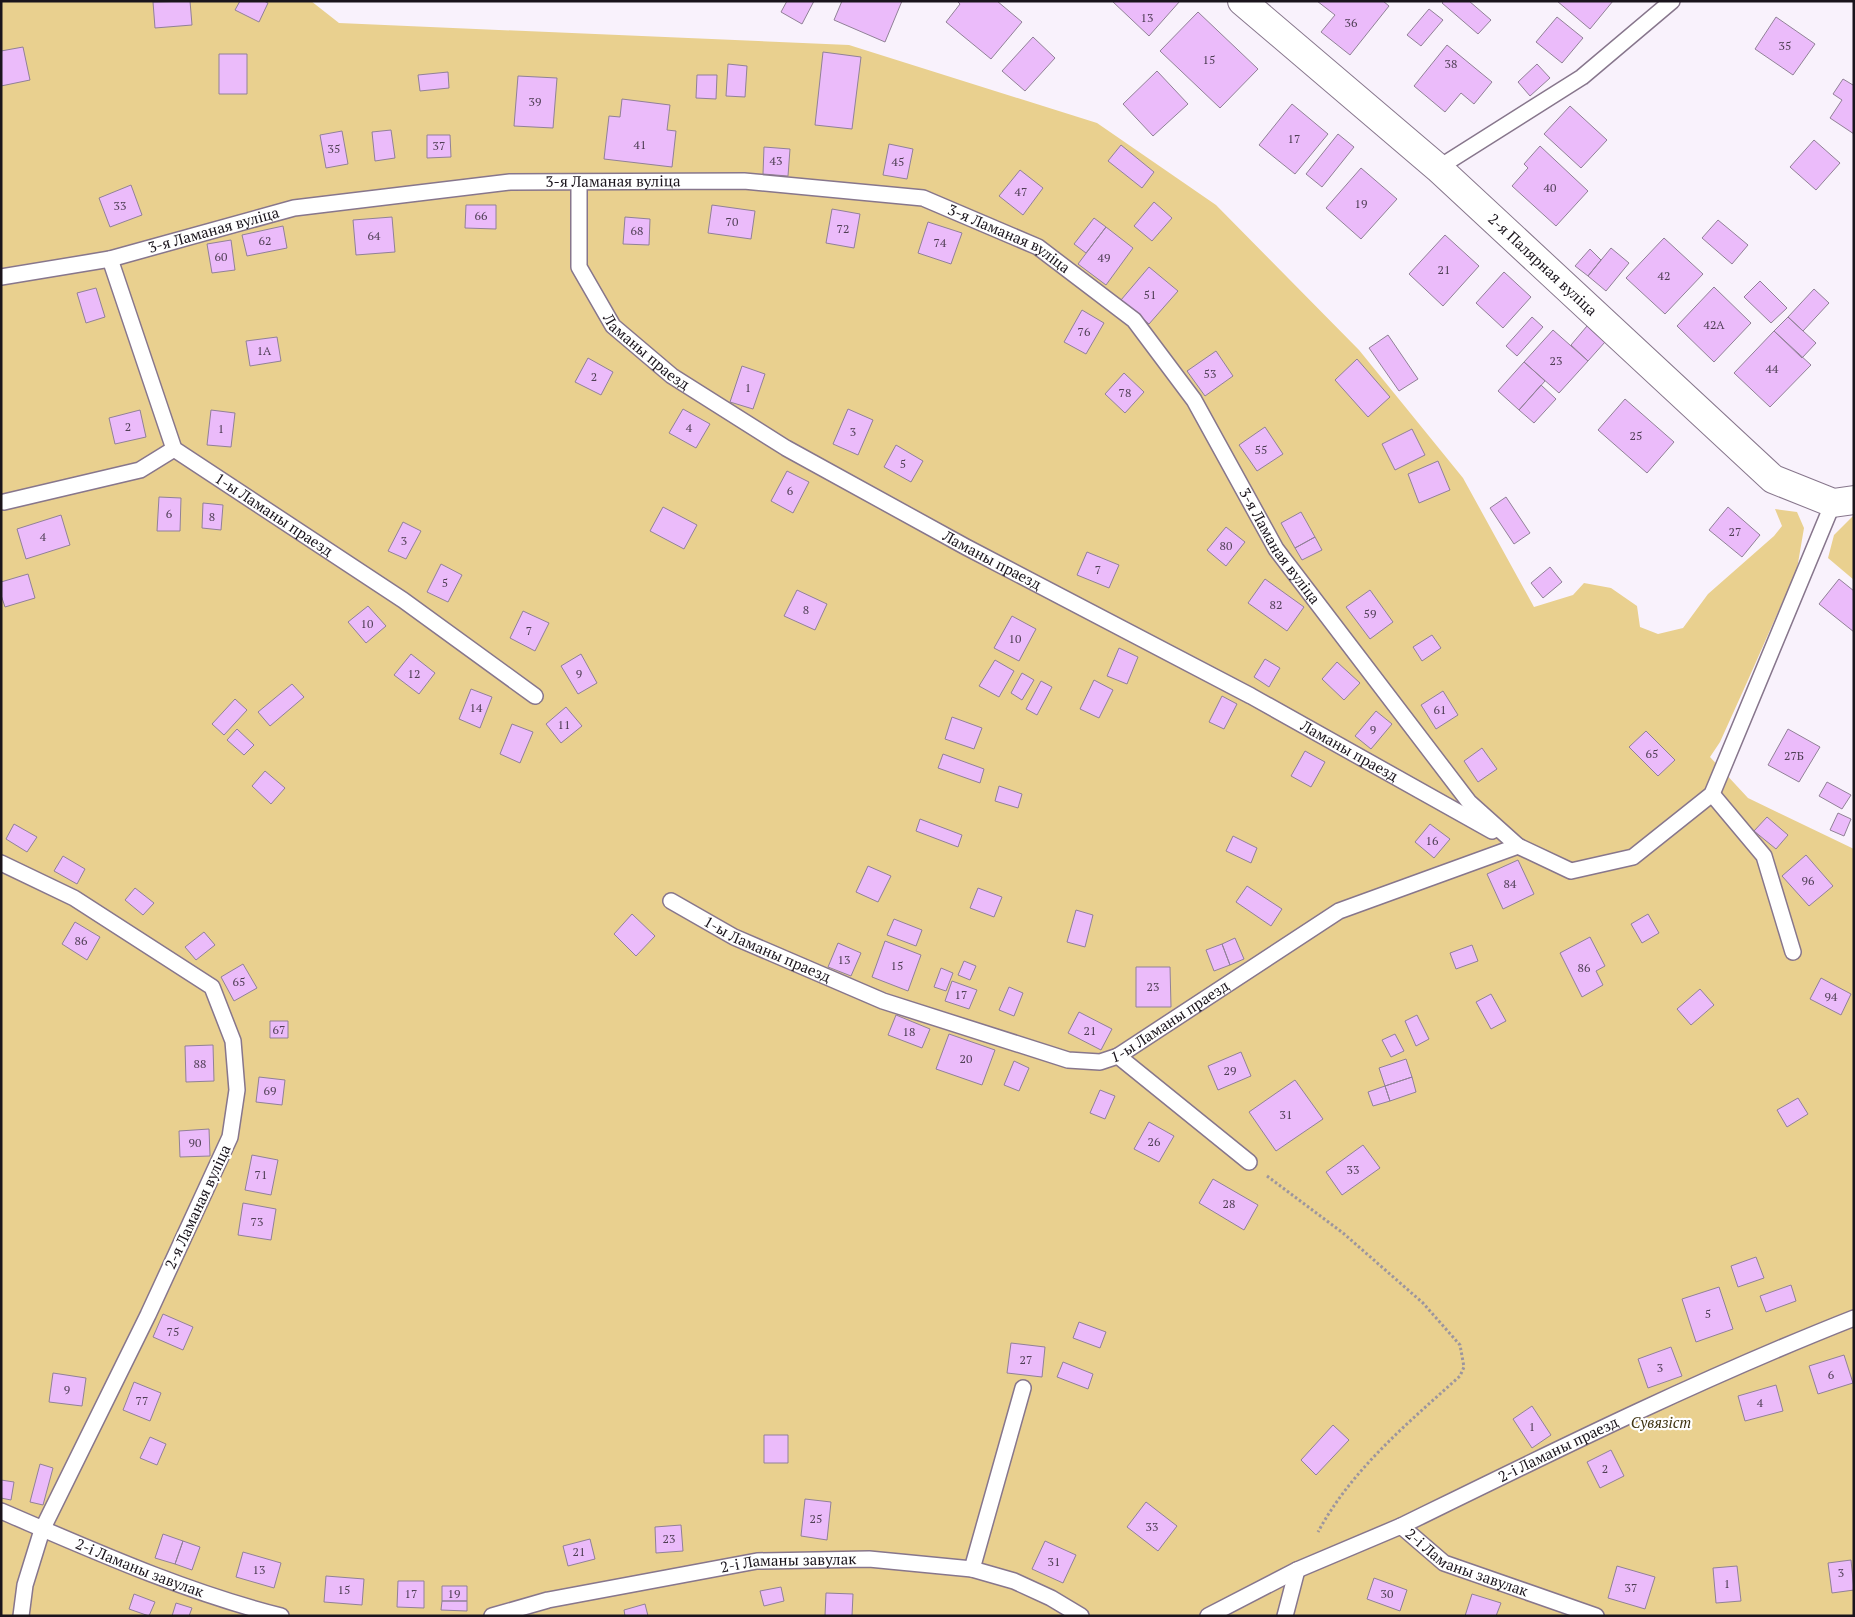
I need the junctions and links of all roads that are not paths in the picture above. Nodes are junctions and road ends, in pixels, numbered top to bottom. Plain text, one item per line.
1 (1242, 1) edge
2 (1672, 1) edge
3 (1438, 168) junction
4 (579, 182) junction
5 (110, 259) junction
6 (1, 277) edge
7 (174, 449) junction
8 (4, 502) dead end
9 (1843, 502) edge
10 (535, 696) dead end
11 (1712, 794) junction
12 (1518, 846) junction
13 (1, 863) edge
14 (671, 901) dead end
15 (1793, 952) dead end
16 (1118, 1056) junction
17 (1249, 1162) road end
18 (1854, 1318) edge
19 (1023, 1388) dead end
20 (1, 1511) edge
21 (1401, 1526) junction
22 (42, 1530) junction
23 (972, 1569) junction
24 (1297, 1570) junction
25 (21, 1616) edge
26 (281, 1616) edge
27 (492, 1616) edge
28 (1081, 1616) edge
29 (1208, 1616) edge
30 (1285, 1616) edge
31 (1596, 1616) edge

1 - 3 street, 2-я Палярная вуліца
2 - 3 lane
3 - 9 street, 2-я Палярная вуліца
4 - 5 lane, 3-я Ламаная вуліца
4 - 12 lane, Ламаны праезд
4 - 12 lane, 3-я Ламаная вуліца
5 - 6 lane, 3-я Ламаная вуліца
5 - 7 lane
7 - 8 lane
7 - 10 lane, 1-ы Ламаны праезд
9 - 11 lane
11 - 12 lane, 3-я Ламаная вуліца
11 - 15 lane
12 - 16 lane, 1-ы Ламаны праезд
13 - 22 lane, 2-я Ламаная вуліца
14 - 16 lane, 1-ы Ламаны праезд
16 - 17 lane
18 - 21 lane, 2-і Ламаны праезд
19 - 23 lane
20 - 22 lane, 2-і Ламаны завулак
21 - 24 lane, 2-і Ламаны завулак
21 - 31 lane, 2-і Ламаны завулак
22 - 25 lane, 2-я Ламаная вуліца
22 - 26 lane, 2-і Ламаны завулак
23 - 27 lane, 2-і Ламаны завулак
23 - 28 lane, 2-і Ламаны завулак
24 - 29 lane, 2-і Ламаны завулак
24 - 30 lane

